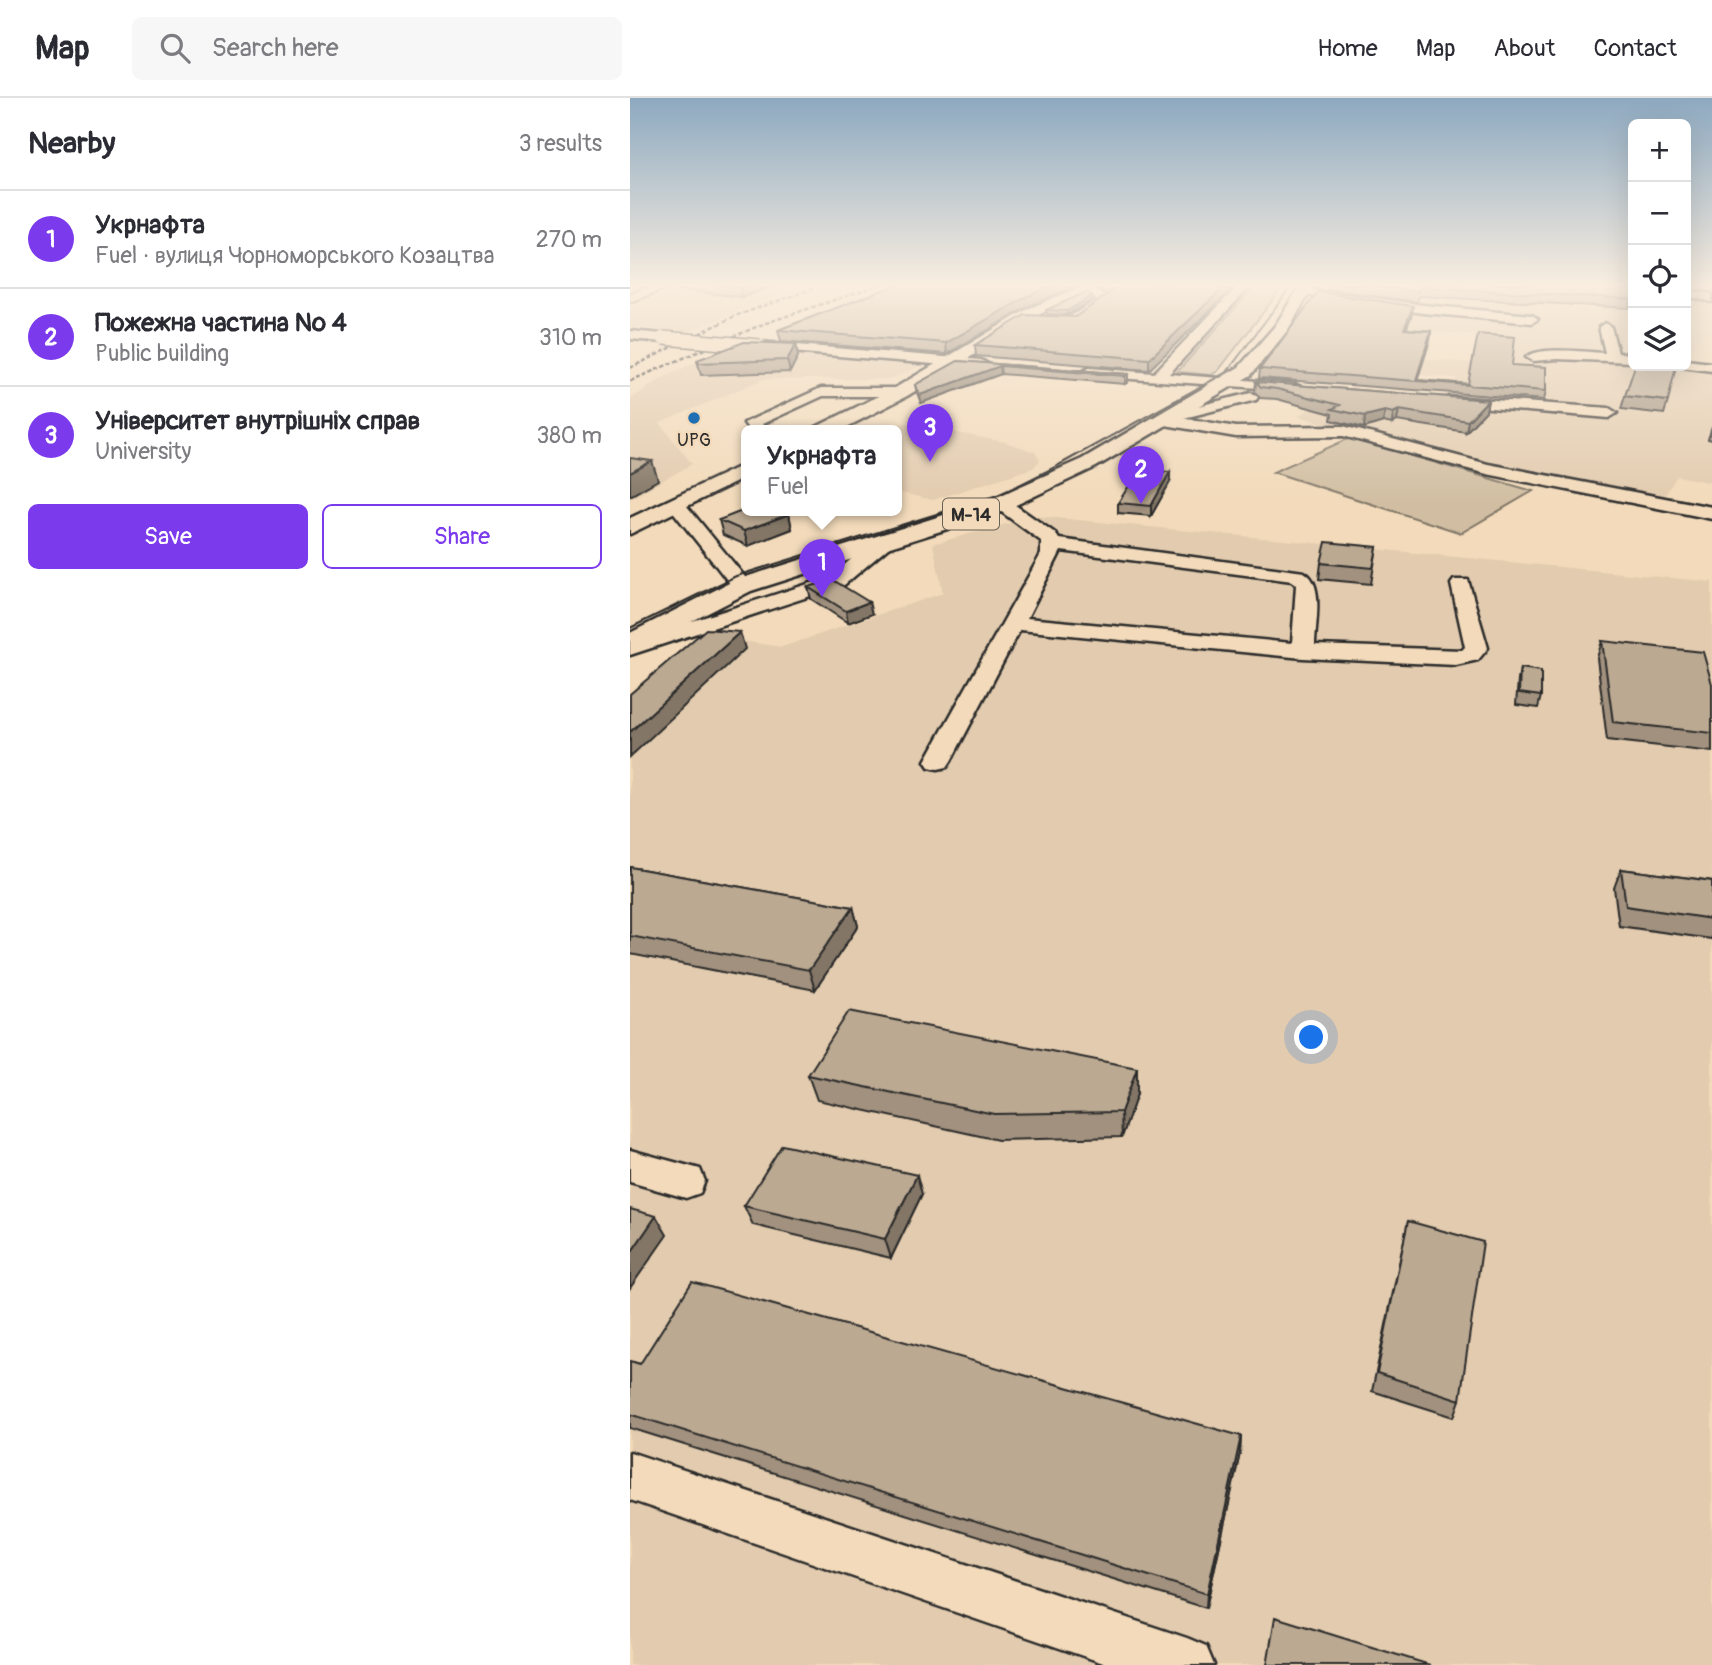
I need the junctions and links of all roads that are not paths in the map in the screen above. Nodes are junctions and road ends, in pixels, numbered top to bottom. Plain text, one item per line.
1 (894, 357) edge
2 (961, 357) edge
3 (1177, 357) edge
4 (1257, 357) tunnel mouth
5 (953, 362) junction
6 (994, 365) edge
7 (1691, 365) edge
8 (1712, 367) edge
9 (1076, 371) edge
10 (1157, 378) junction
11 (1226, 383) junction
12 (1313, 390) edge
13 (901, 391) junction
14 (1255, 391) junction
15 (1433, 399) edge
16 (1609, 413) dead end
17 (1168, 419) junction
18 (754, 425) edge
19 (835, 425) edge
20 (741, 472) edge
21 (1002, 504) junction
22 (676, 505) junction
23 (1710, 507) edge
24 (630, 527) edge
25 (887, 539) junction
26 (1052, 544) junction
27 (1461, 584) dead end
28 (742, 586) junction
29 (1013, 623) junction
30 (630, 647) edge
31 (1303, 650) junction
32 (938, 761) dead end
33 (630, 1166) edge
34 (686, 1181) dead end
35 (630, 1476) edge
36 (1187, 1665) edge

1 - 5 street, bridge
2 - 5 main road
3 - 10 street
4 - 11 main road, М-14
5 - 6 street
5 - 13 main road
7 - 8 street
9 - 10 street
10 - 11 street
11 - 14 street
11 - 17 main road, М-14
12 - 14 street
13 - 18 street
13 - 19 main road
14 - 17 street
15 - 16 street
17 - 21 main road, М-14
17 - 23 street
20 - 22 main road
21 - 25 main road, М-14
21 - 26 street
22 - 24 main road
22 - 28 street
25 - 28 main road, М-14
25 - 30 street
26 - 29 street
26 - 31 street
27 - 31 street
28 - 30 main road, М-14
29 - 31 street
29 - 32 street
33 - 34 street
35 - 36 street

